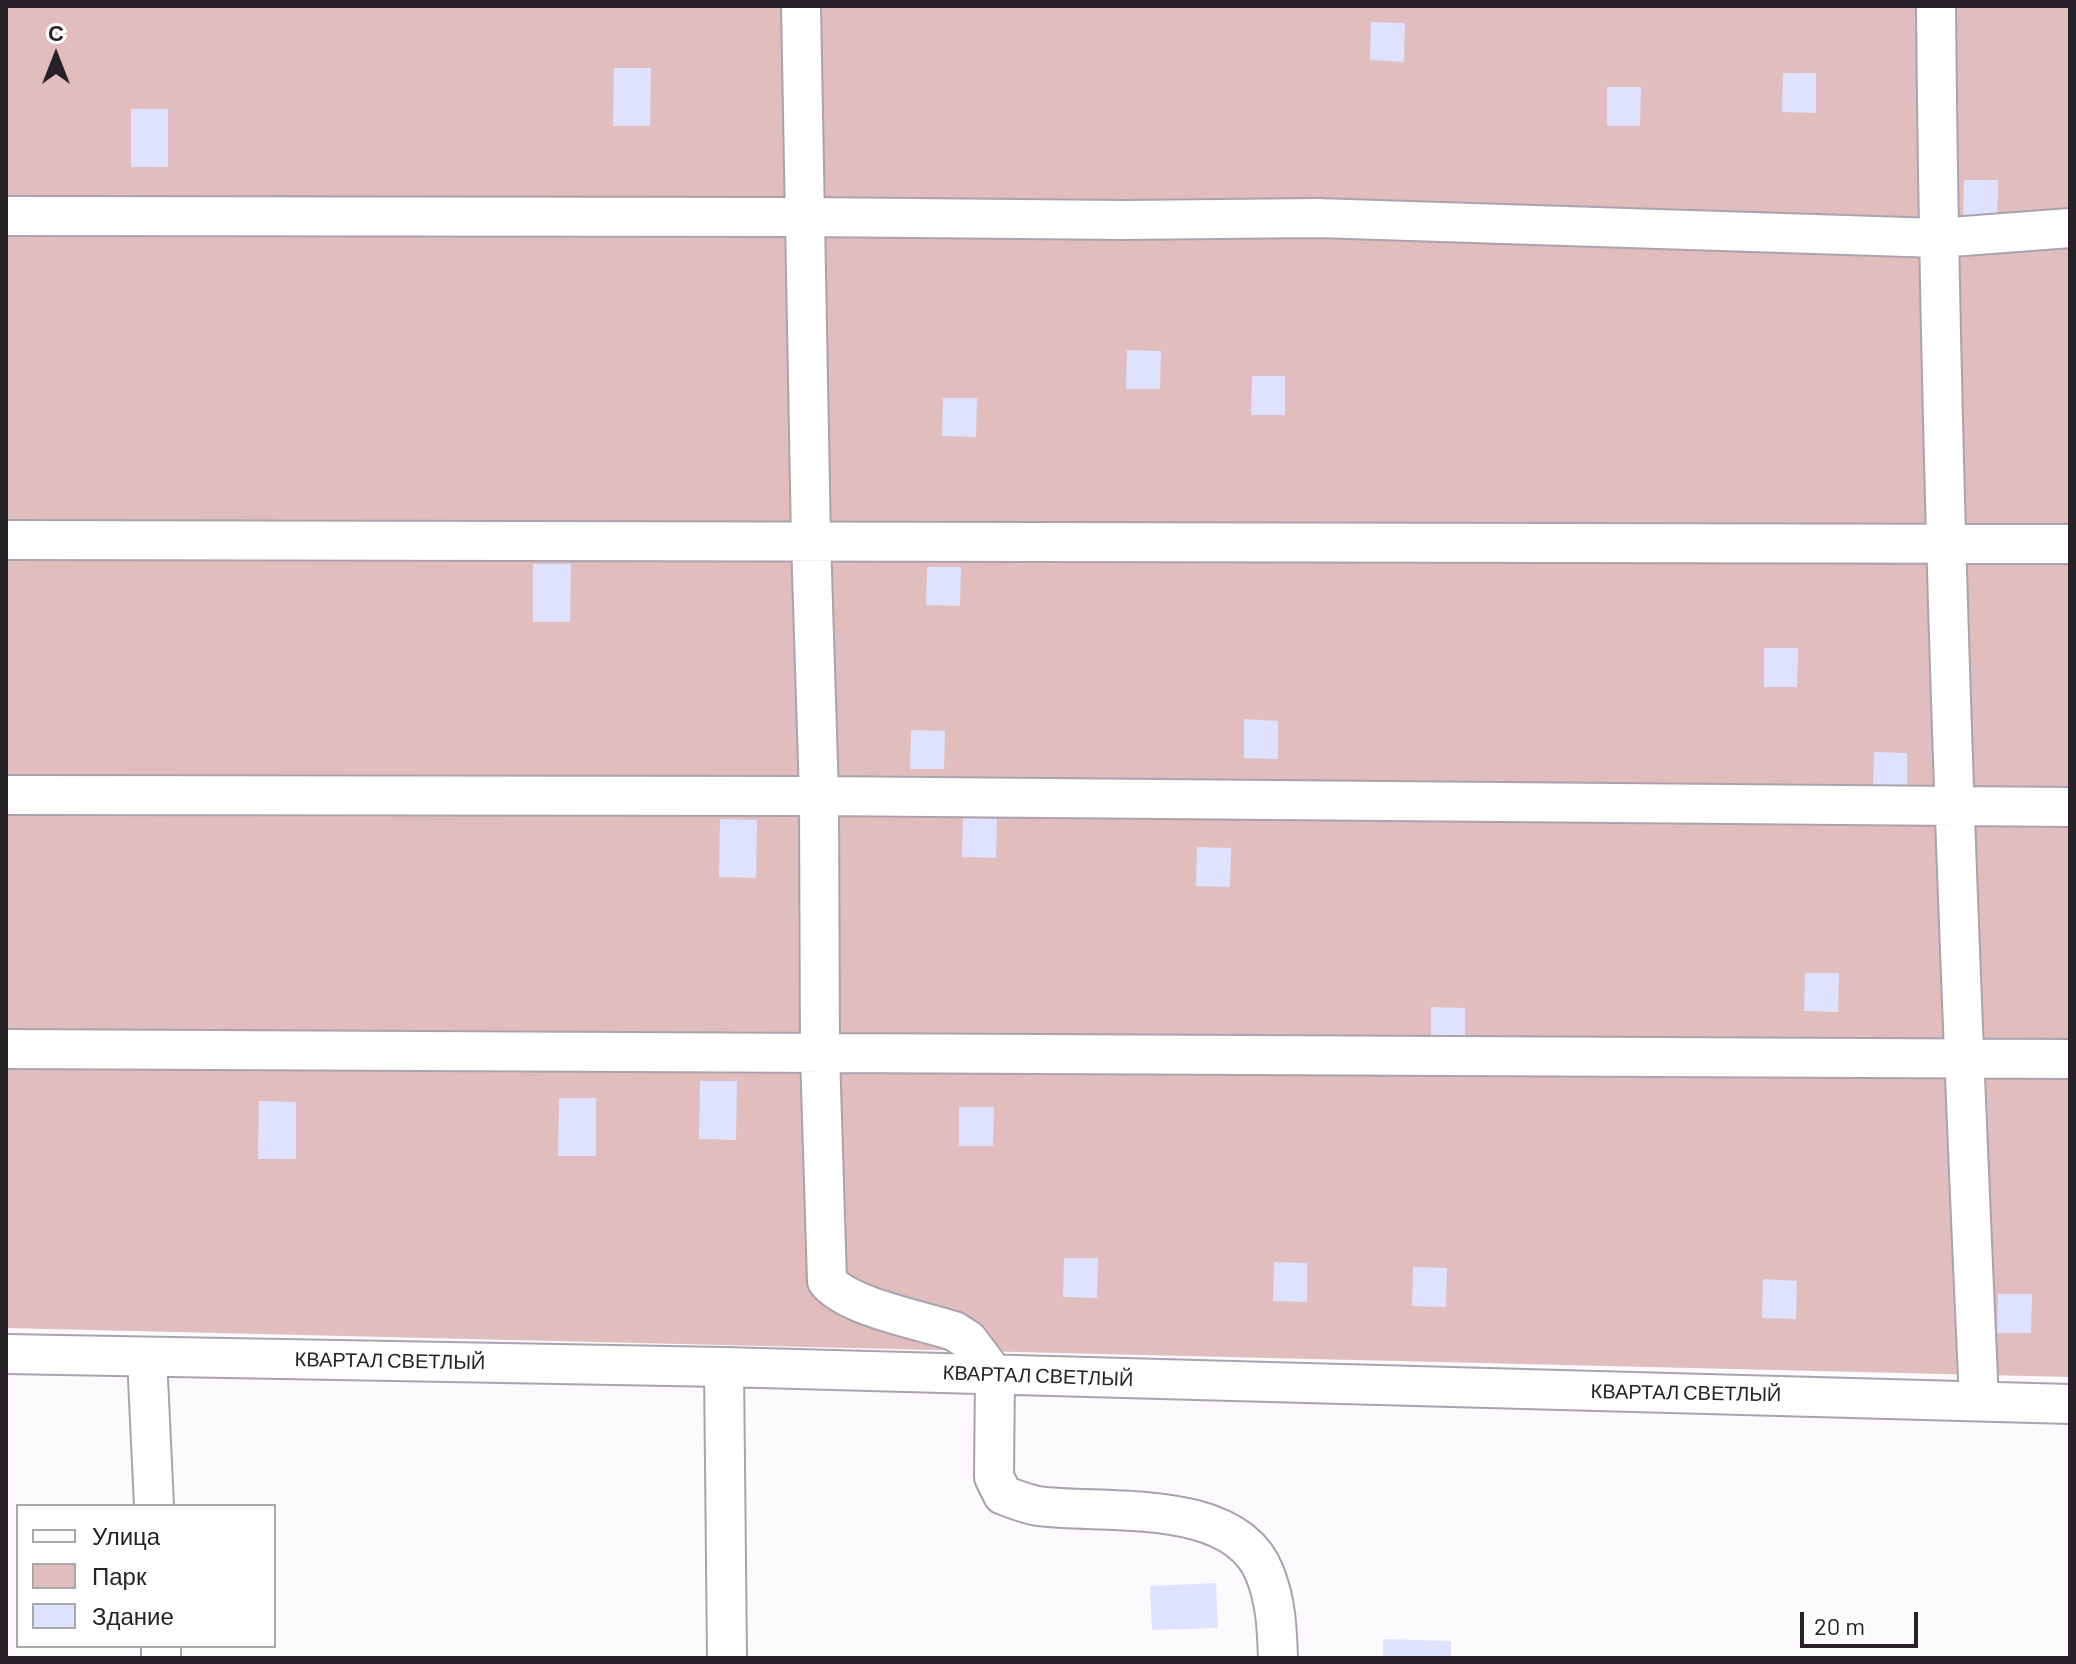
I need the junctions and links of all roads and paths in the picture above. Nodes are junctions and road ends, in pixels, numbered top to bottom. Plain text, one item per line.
1 (801, 6) edge
2 (1936, 6) edge
3 (6, 216) edge
4 (805, 217) junction
5 (2070, 228) edge
6 (1938, 238) junction
7 (6, 540) edge
8 (811, 540) junction
9 (2070, 544) edge
10 (1948, 545) junction
11 (6, 795) edge
12 (819, 796) junction
13 (2070, 807) edge
14 (1956, 808) junction
15 (6, 1049) edge
16 (820, 1054) junction
17 (1964, 1059) junction
18 (2070, 1059) edge
19 (6, 1354) edge
20 (147, 1357) junction
21 (724, 1367) junction
22 (995, 1376) junction
23 (1979, 1400) junction
24 (2070, 1404) edge
25 (154, 1504) edge
26 (727, 1658) edge
27 (1278, 1658) edge

1 - 4 street
2 - 6 street
3 - 4 street
4 - 6 street
4 - 8 street
5 - 6 street
6 - 10 street
7 - 8 street
8 - 10 street
8 - 12 street
9 - 10 street
10 - 14 street
11 - 12 street
12 - 14 street
12 - 16 street
13 - 14 street
14 - 17 street
15 - 16 street
16 - 17 street
16 - 22 street
17 - 18 street
17 - 23 street
19 - 20 street, КВАРТАЛ СВЕТЛЫЙ
20 - 21 street, КВАРТАЛ СВЕТЛЫЙ
20 - 25 street
21 - 22 street, КВАРТАЛ СВЕТЛЫЙ
21 - 26 street
22 - 23 street, КВАРТАЛ СВЕТЛЫЙ
22 - 27 street
23 - 24 street, КВАРТАЛ СВЕТЛЫЙ

